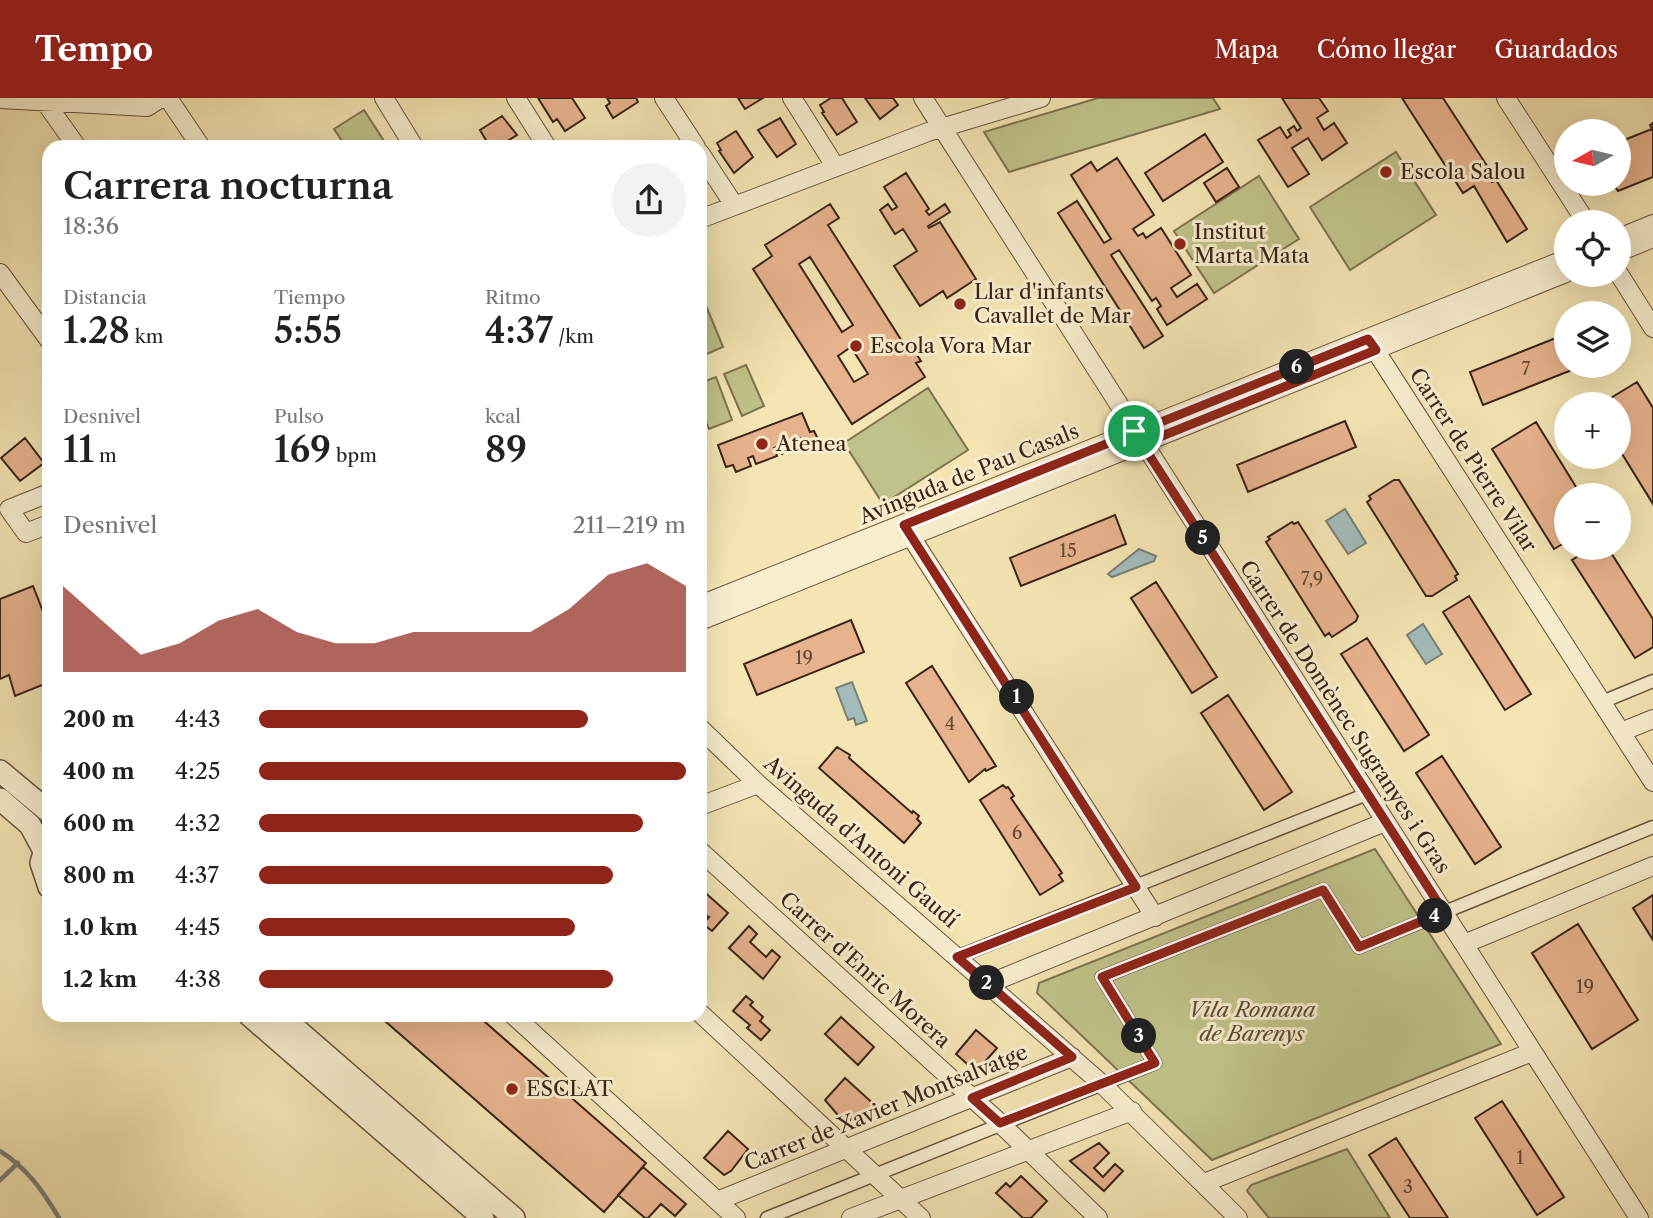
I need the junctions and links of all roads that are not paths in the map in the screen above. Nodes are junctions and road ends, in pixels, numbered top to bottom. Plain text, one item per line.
1 (161, 98) edge
2 (168, 98) edge
3 (384, 98) edge
4 (516, 98) edge
5 (664, 98) edge
6 (792, 98) edge
7 (923, 98) edge
8 (1041, 98) edge
9 (1506, 98) edge
10 (0, 99) edge
11 (43, 99) edge
12 (78, 101) junction
13 (942, 128) junction
14 (67, 132) junction
15 (73, 140) edge
16 (196, 140) edge
17 (410, 140) edge
18 (543, 140) edge
19 (691, 140) edge
20 (707, 164) edge
21 (835, 166) junction
22 (734, 205) junction
23 (1578, 210) edge
24 (707, 216) edge
25 (1653, 224) edge
26 (1631, 233) edge
27 (1653, 238) edge
28 (1631, 247) edge
29 (1554, 264) edge
30 (0, 272) edge
31 (1554, 277) edge
32 (1627, 287) edge
33 (1653, 328) edge
34 (42, 330) edge
35 (1372, 345) junction
36 (1138, 437) junction
37 (42, 495) edge
38 (3, 507) edge
39 (42, 527) edge
40 (907, 531) junction
41 (707, 603) edge
42 (707, 618) edge
43 (1653, 681) edge
44 (1602, 702) junction
45 (1653, 719) edge
46 (1621, 732) junction
47 (707, 735) edge
48 (0, 771) edge
49 (1653, 782) edge
50 (758, 784) junction
51 (1367, 794) junction
52 (0, 799) edge
53 (707, 803) edge
54 (42, 806) edge
55 (1385, 822) junction
56 (1653, 827) edge
57 (42, 838) edge
58 (707, 857) edge
59 (1653, 866) edge
60 (1136, 887) junction
61 (1444, 912) junction
62 (1156, 917) junction
63 (1464, 944) junction
64 (957, 957) junction
65 (988, 984) junction
66 (707, 1019) edge
67 (258, 1022) edge
68 (288, 1022) edge
69 (521, 1022) edge
70 (1532, 1052) junction
71 (1072, 1057) junction
72 (952, 1079) junction
73 (1102, 1084) junction
74 (972, 1098) junction
75 (944, 1109) junction
76 (1132, 1111) junction
77 (1000, 1123) junction
78 (828, 1131) junction
79 (1050, 1140) junction
80 (847, 1149) junction
81 (1027, 1149) junction
82 (821, 1160) junction
83 (1043, 1164) junction
84 (875, 1175) junction
85 (1204, 1183) junction
86 (929, 1187) junction
87 (900, 1198) junction
88 (717, 1200) junction
89 (483, 1218) edge
90 (514, 1218) edge
91 (736, 1218) edge
92 (767, 1218) edge
93 (850, 1218) edge
94 (921, 1218) edge
95 (1098, 1218) edge
96 (1238, 1218) edge
97 (1639, 1218) edge

1 - 12 street
2 - 16 street
3 - 17 street
4 - 18 street
5 - 19 street
6 - 21 street
7 - 13 street, Carrer de Domènec Sugranyes i Gras
8 - 13 street
9 - 23 street
10 - 11 street
11 - 12 street
11 - 14 street
12 - 14 street
13 - 21 street
13 - 36 street, Carrer de Domènec Sugranyes i Gras
14 - 15 street
20 - 22 street
21 - 22 street
22 - 24 street
25 - 26 street
27 - 28 street
29 - 35 street, Avinguda de Pau Casals
30 - 34 street
31 - 35 street, Avinguda de Pau Casals
32 - 33 street
35 - 36 street, Avinguda de Pau Casals
35 - 44 street, Carrer de Pierre Vilar
36 - 40 street, Avinguda de Pau Casals
36 - 51 street, Carrer de Domènec Sugranyes i Gras
37 - 38 street
38 - 39 street
40 - 41 street, Avinguda de Pau Casals
40 - 42 street, Avinguda de Pau Casals
40 - 60 street
43 - 44 street
44 - 46 street, Carrer de Pierre Vilar
45 - 46 street
46 - 49 street, Carrer de Pierre Vilar
47 - 50 street, Avinguda d'Antoni Gaudí
48 - 54 street
50 - 53 street
50 - 64 street, Avinguda d'Antoni Gaudí
51 - 55 street, Carrer de Domènec Sugranyes i Gras
51 - 60 street
52 - 57 street
55 - 61 street, Carrer de Domènec Sugranyes i Gras
55 - 62 street
56 - 61 street
58 - 72 street, Carrer d'Enric Morera
59 - 63 street
60 - 62 street
60 - 64 street
61 - 63 street, Carrer de Domènec Sugranyes i Gras
61 - 73 street
62 - 65 street
63 - 70 street, Carrer de Domènec Sugranyes i Gras
64 - 65 street, Avinguda d'Antoni Gaudí
65 - 71 street, Avinguda d'Antoni Gaudí
66 - 78 street
67 - 89 street
68 - 90 street
69 - 88 street
70 - 85 street
70 - 97 street, Carrer de Domènec Sugranyes i Gras
71 - 73 street, Avinguda d'Antoni Gaudí
71 - 74 street, Carrer de Xavier Montsalvatge
72 - 74 street, Carrer d'Enric Morera
72 - 75 street
73 - 76 street, Avinguda d'Antoni Gaudí
73 - 77 street
74 - 75 street, Carrer de Xavier Montsalvatge
74 - 77 street, Carrer d'Enric Morera
75 - 80 street, Carrer de Xavier Montsalvatge
76 - 79 street
76 - 85 street, Avinguda d'Antoni Gaudí
77 - 81 street, Carrer d'Enric Morera
77 - 84 street
78 - 80 street
78 - 82 street
79 - 81 street
79 - 83 street
80 - 82 street, Carrer de Xavier Montsalvatge
80 - 84 street
81 - 83 street, Carrer d'Enric Morera
81 - 86 street
82 - 88 street, Carrer de Xavier Montsalvatge
83 - 95 street, Carrer d'Enric Morera
84 - 87 street
84 - 92 street
85 - 96 street, Avinguda d'Antoni Gaudí
86 - 87 street
86 - 94 street
87 - 93 street
87 - 94 street
88 - 91 street

